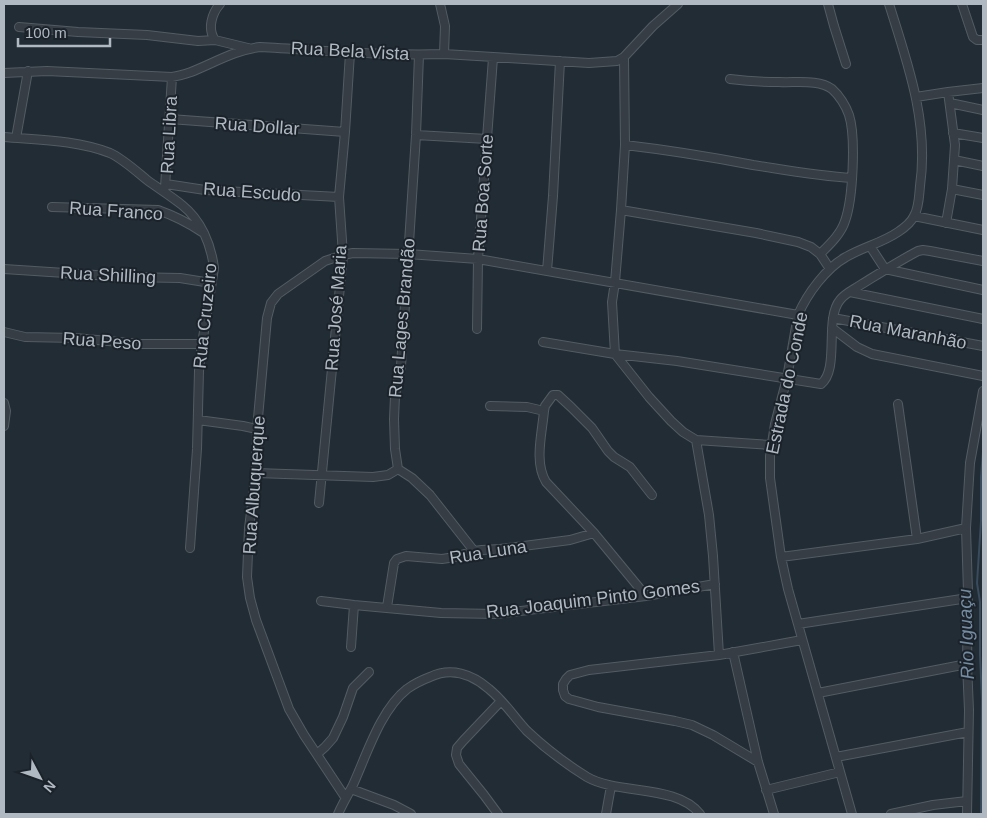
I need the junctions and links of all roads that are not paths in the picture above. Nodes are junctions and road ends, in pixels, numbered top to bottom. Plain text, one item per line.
1 (220, 4) edge
2 (440, 4) edge
3 (678, 4) edge
4 (828, 4) edge
5 (889, 4) edge
6 (962, 4) edge
7 (19, 27) dead end
8 (215, 40) junction
9 (980, 40) edge
10 (248, 48) junction
11 (350, 53) junction
12 (444, 54) junction
13 (419, 55) junction
14 (624, 57) junction
15 (493, 58) junction
16 (560, 60) junction
17 (846, 64) dead end
18 (28, 71) junction
19 (4, 73) edge
20 (172, 77) junction
21 (730, 79) dead end
22 (983, 88) edge
23 (948, 92) junction
24 (916, 97) junction
25 (950, 103) junction
26 (983, 110) edge
27 (170, 119) junction
28 (345, 132) junction
29 (954, 133) junction
30 (416, 135) junction
31 (4, 137) edge
32 (16, 138) junction
33 (983, 138) edge
34 (487, 139) junction
35 (625, 145) junction
36 (954, 160) junction
37 (983, 166) edge
38 (852, 178) junction
39 (165, 188) junction
40 (952, 190) junction
41 (983, 195) edge
42 (339, 197) junction
43 (52, 207) dead end
44 (621, 210) junction
45 (914, 216) junction
46 (946, 223) junction
47 (983, 230) edge
48 (205, 234) junction
49 (870, 246) junction
50 (408, 254) junction
51 (820, 254) junction
52 (343, 255) junction
53 (478, 259) junction
54 (983, 261) edge
55 (830, 268) junction
56 (4, 269) edge
57 (547, 270) junction
58 (885, 270) junction
59 (614, 282) junction
60 (211, 283) junction
61 (983, 290) edge
62 (850, 292) junction
63 (798, 315) junction
64 (833, 318) junction
65 (983, 319) edge
66 (832, 328) junction
67 (477, 329) dead end
68 (5, 334) edge
69 (543, 342) dead end
70 (202, 344) junction
71 (983, 346) edge
72 (615, 354) junction
73 (983, 376) edge
74 (787, 378) junction
75 (983, 391) edge
76 (4, 403) edge
77 (898, 404) dead end
78 (490, 406) dead end
79 (544, 411) junction
80 (198, 420) junction
81 (4, 426) edge
82 (257, 429) junction
83 (696, 440) junction
84 (771, 445) junction
85 (398, 469) junction
86 (256, 473) junction
87 (321, 474) junction
88 (652, 495) dead end
89 (319, 504) dead end
90 (966, 528) junction
91 (594, 533) junction
92 (917, 539) junction
93 (190, 548) dead end
94 (474, 551) junction
95 (781, 557) junction
96 (715, 584) junction
97 (646, 596) junction
98 (968, 598) junction
99 (321, 601) dead end
100 (354, 605) junction
101 (387, 608) junction
102 (798, 624) junction
103 (802, 640) junction
104 (351, 647) dead end
105 (733, 652) junction
106 (719, 655) junction
107 (967, 664) junction
108 (369, 672) dead end
109 (818, 693) junction
110 (501, 701) junction
111 (968, 732) junction
112 (317, 754) junction
113 (836, 757) junction
114 (758, 762) junction
115 (840, 772) junction
116 (611, 786) junction
117 (351, 789) junction
118 (766, 790) junction
119 (345, 798) junction
120 (967, 801) junction
121 (339, 814) edge
122 (411, 814) edge
123 (498, 814) edge
124 (606, 814) edge
125 (700, 814) edge
126 (774, 814) edge
127 (852, 814) edge
128 (891, 814) edge
129 (967, 814) edge

1 - 8 street
2 - 12 street
3 - 14 street
4 - 17 street
5 - 24 street
6 - 9 street
7 - 8 street
8 - 10 street
10 - 11 street, Rua Bela Vista
10 - 20 street, Rua Bela Vista
11 - 13 street, Rua Bela Vista
11 - 28 street, Rua José Maria
12 - 13 street, Rua Bela Vista
12 - 15 street, Rua Bela Vista
13 - 30 street, Rua Lages Brandão
14 - 16 street, Rua Bela Vista
14 - 35 street
15 - 16 street, Rua Bela Vista
15 - 34 street, Rua Boa Sorte
16 - 57 street
18 - 19 street, Rua Bela Vista
18 - 20 street, Rua Bela Vista
18 - 32 street
20 - 27 street, Rua Libra
21 - 38 street
22 - 23 street
23 - 24 street
23 - 25 street
24 - 45 street
25 - 26 street
25 - 29 street
27 - 28 street, Rua Dollar
27 - 39 street, Rua Libra
28 - 42 street, Rua José Maria
29 - 33 street
29 - 36 street
30 - 34 street
30 - 50 street, Rua Lages Brandão
31 - 32 street, Rua Cruzeiro
32 - 39 street, Rua Cruzeiro
34 - 53 street, Rua Boa Sorte
35 - 38 street
35 - 44 street
36 - 37 street
36 - 40 street
38 - 51 street
39 - 42 street, Rua Escudo
39 - 48 street, Rua Cruzeiro
40 - 41 street
40 - 46 street
42 - 52 street, Rua José Maria
43 - 48 street, Rua Franco
44 - 51 street
44 - 59 street
45 - 46 street
45 - 49 street, Estrada do Conde
46 - 47 street
48 - 60 street, Rua Cruzeiro
49 - 55 street, Estrada do Conde
49 - 58 street
50 - 52 street, Rua Albuquerque
50 - 53 street, Rua Albuquerque
50 - 85 street, Rua Lages Brandão
51 - 55 street
52 - 82 street, Rua Albuquerque
52 - 87 street, Rua José Maria
53 - 57 street, Rua Albuquerque
53 - 67 street, Rua Boa Sorte
54 - 58 street
55 - 63 street, Estrada do Conde
56 - 60 street, Rua Shilling
57 - 59 street, Rua Albuquerque
58 - 61 street
58 - 62 street
59 - 63 street, Rua Albuquerque
59 - 72 street
60 - 70 street, Rua Cruzeiro
62 - 64 street
62 - 65 street, Rua Maranhão
63 - 74 street, Estrada do Conde
64 - 66 street
64 - 71 street, Rua Maranhão
66 - 73 street
66 - 74 street
68 - 70 street, Rua Peso
69 - 72 street
70 - 80 street, Rua Cruzeiro
72 - 74 street
72 - 83 street
74 - 84 street, Estrada do Conde
75 - 90 street
76 - 81 street
77 - 92 street
78 - 79 street
79 - 88 street
79 - 91 street
80 - 82 street
80 - 93 street, Rua Cruzeiro
82 - 86 street, Rua Albuquerque
83 - 84 street
83 - 96 street
84 - 95 street, Estrada do Conde
85 - 87 street
85 - 94 street
86 - 87 street
86 - 112 street, Rua Albuquerque
87 - 89 street, Rua José Maria
90 - 92 street
90 - 98 street
91 - 94 street, Rua Luna
91 - 97 street
92 - 95 street
94 - 101 street, Rua Luna
95 - 102 street, Estrada do Conde
96 - 97 street, Rua Joaquim Pinto Gomes
96 - 106 street
97 - 101 street, Rua Joaquim Pinto Gomes
98 - 102 street
98 - 107 street
99 - 100 street, Rua Joaquim Pinto Gomes
100 - 101 street, Rua Joaquim Pinto Gomes
100 - 104 street
102 - 103 street, Estrada do Conde
103 - 105 street
103 - 109 street, Estrada do Conde
105 - 106 street
105 - 114 street
106 - 114 street
107 - 109 street
107 - 111 street
108 - 112 street
109 - 113 street, Estrada do Conde
110 - 116 street
110 - 117 street
110 - 123 street
111 - 113 street
111 - 120 street
112 - 119 street, Rua Albuquerque
113 - 115 street, Estrada do Conde
114 - 118 street
115 - 118 street
115 - 127 street, Estrada do Conde
116 - 124 street
116 - 125 street
117 - 119 street
117 - 122 street
118 - 126 street
119 - 121 street
120 - 128 street
120 - 129 street

